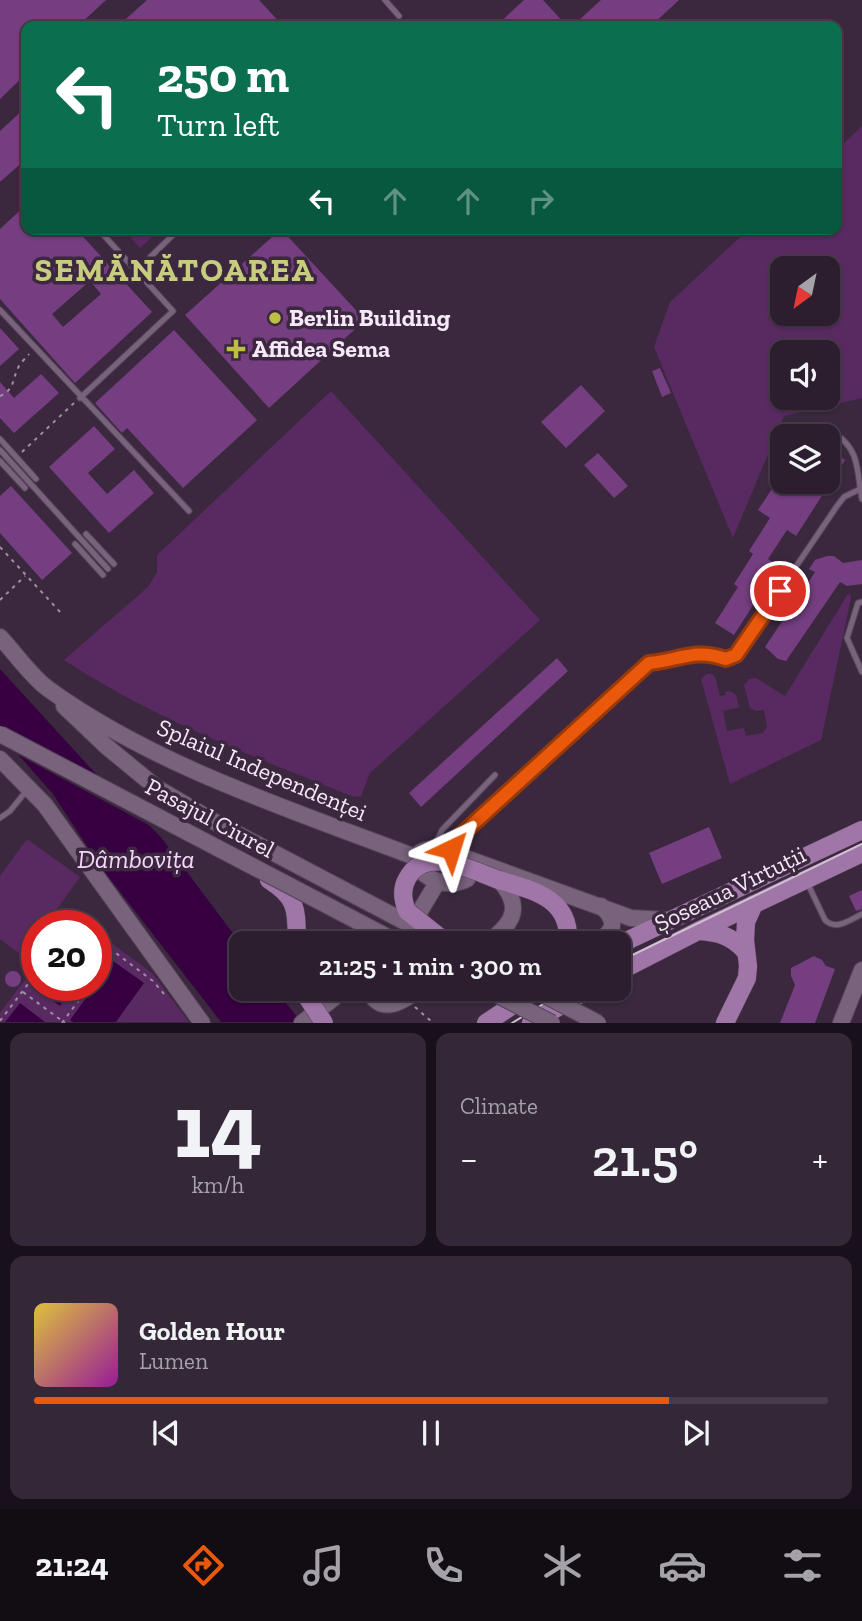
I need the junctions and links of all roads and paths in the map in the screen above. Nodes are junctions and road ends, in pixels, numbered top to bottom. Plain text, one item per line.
1 (385, 0) edge
2 (400, 16) dead end
3 (103, 235) edge
4 (173, 235) edge
5 (135, 271) junction
6 (0, 310) edge
7 (35, 349) junction
8 (0, 396) edge
9 (80, 398) junction
10 (840, 438) edge
11 (0, 439) edge
12 (0, 450) edge
13 (17, 457) junction
14 (0, 461) edge
15 (36, 479) dead end
16 (24, 488) dead end
17 (860, 489) junction
18 (862, 499) edge
19 (189, 511) dead end
20 (86, 534) dead end
21 (75, 544) dead end
22 (0, 547) edge
23 (114, 564) dead end
24 (108, 569) dead end
25 (26, 575) junction
26 (103, 575) dead end
27 (0, 600) edge
28 (862, 602) edge
29 (61, 613) dead end
30 (0, 637) edge
31 (862, 672) edge
32 (45, 686) junction
33 (0, 734) edge
34 (0, 759) edge
35 (495, 775) dead end
36 (29, 787) junction
37 (0, 818) edge
38 (862, 830) edge
39 (441, 851) junction
40 (862, 853) edge
41 (415, 857) junction
42 (247, 863) junction
43 (477, 863) junction
44 (805, 879) junction
45 (499, 880) junction
46 (438, 881) junction
47 (754, 904) junction
48 (601, 906) junction
49 (862, 914) edge
50 (668, 920) junction
51 (297, 931) edge
52 (377, 931) edge
53 (407, 931) edge
54 (423, 931) edge
55 (431, 931) edge
56 (503, 931) edge
57 (567, 931) edge
58 (609, 931) edge
59 (698, 931) junction
60 (631, 938) edge
61 (114, 951) joint
62 (745, 951) junction
63 (112, 954) edge
64 (631, 965) edge
65 (862, 970) edge
66 (21, 993) edge
67 (35, 1001) edge
68 (79, 1001) edge
69 (313, 1001) edge
70 (330, 1001) edge
71 (376, 1001) edge
72 (400, 1001) edge
73 (408, 1001) edge
74 (509, 1001) edge
75 (518, 1001) edge
76 (557, 1001) edge
77 (569, 1001) edge
78 (170, 1002) dead end
79 (0, 1021) edge
80 (64, 1022) edge
81 (202, 1023) edge
82 (302, 1023) edge
83 (324, 1023) edge
84 (433, 1023) edge
85 (486, 1023) edge
86 (531, 1023) edge
87 (552, 1023) edge
88 (598, 1023) edge
89 (725, 1023) edge
90 (841, 1023) edge

1 - 2 lane
3 - 5 lane
4 - 5 lane
5 - 9 lane
6 - 7 lane
7 - 8 path
7 - 9 lane
9 - 13 path
9 - 19 lane
10 - 17 lane
11 - 13 lane
12 - 24 lane
13 - 15 lane
14 - 16 lane
17 - 18 lane
17 - 39 lane
20 - 23 lane
21 - 26 lane
22 - 25 path
25 - 27 path
25 - 29 path
28 - 31 lane
30 - 32 main road, Splaiul Independenței
32 - 41 main road, Splaiul Independenței
32 - 54 main road, Pasajul Ciurel, bridge
33 - 42 main road, Pasajul Ciurel, bridge
34 - 36 main road
35 - 39 lane
36 - 37 lane
36 - 81 main road
38 - 50 main road, Șoseaua Virtuții
39 - 41 main road
39 - 43 main road
40 - 44 main road, Șoseaua Virtuții
41 - 46 main road, Splaiul Independenței
42 - 51 main road, bridge
42 - 52 main road, Pasajul Ciurel, bridge
43 - 46 main road
43 - 48 main road
44 - 47 main road, Șoseaua Virtuții
44 - 49 lane
45 - 55 main road, bridge
45 - 56 main road
45 - 57 main road
46 - 53 main road
47 - 59 main road, Șoseaua Virtuții
47 - 62 main road
48 - 50 main road
48 - 58 main road
50 - 60 main road, Șoseaua Virtuții
59 - 62 main road
59 - 64 main road, Șoseaua Virtuții
61 - 63 path
61 - 78 path
62 - 89 main road
65 - 90 main road
66 - 79 path
67 - 80 path
68 - 80 path
69 - 83 main road, bridge
70 - 82 main road
71 - 72 main road
73 - 84 path
74 - 87 main road, bridge
75 - 85 main road
76 - 88 main road, bridge
77 - 86 main road

